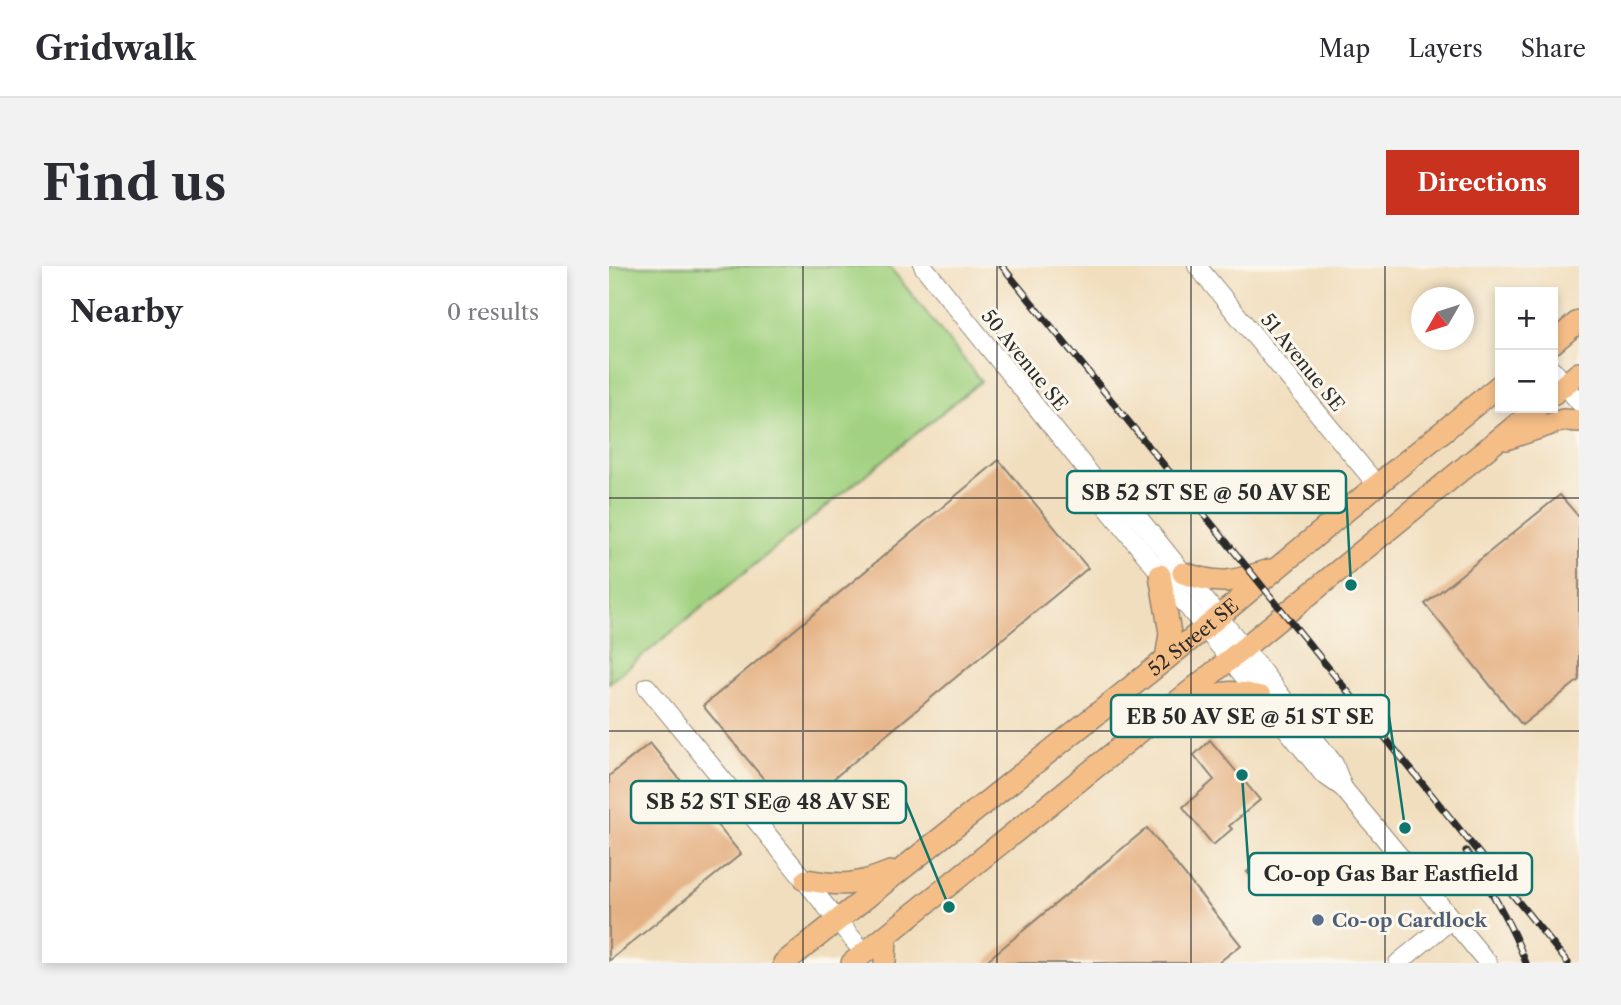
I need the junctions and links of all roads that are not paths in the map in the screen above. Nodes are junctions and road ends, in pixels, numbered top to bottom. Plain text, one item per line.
1 (923, 266) edge
2 (1197, 266) edge
3 (1579, 321) edge
4 (1558, 339) edge
5 (1562, 380) edge
6 (1495, 389) edge
7 (1579, 402) edge
8 (1531, 413) edge
9 (1579, 421) edge
10 (1498, 441) junction
11 (1095, 480) junction
12 (1377, 485) junction
13 (1279, 567) junction
14 (1183, 573) junction
15 (1160, 575) junction
16 (1212, 623) junction
17 (1237, 654) junction
18 (1166, 659) junction
19 (647, 687) dead end
20 (1261, 697) junction
21 (1163, 713) junction
22 (1343, 788) junction
23 (911, 863) junction
24 (806, 880) junction
25 (1452, 919) junction
26 (838, 921) junction
27 (885, 936) junction
28 (858, 958) edge
29 (783, 963) edge
30 (885, 963) edge
31 (1398, 963) edge
32 (1488, 963) edge

1 - 11 street, 50 Avenue SE
2 - 12 street, 51 Avenue SE
3 - 4 main road
5 - 7 street
6 - 12 main road, 52 Street SE
8 - 10 main road
9 - 10 main road
10 - 17 main road
11 - 14 street, 50 Avenue SE
11 - 15 street, 50 Avenue SE
12 - 13 main road, 52 Street SE
13 - 14 main road
13 - 16 main road, 52 Street SE
14 - 16 street, 50 Avenue SE
15 - 16 street, 50 Avenue SE
15 - 18 main road
16 - 17 street, 50 Avenue SE
16 - 18 main road, 52 Street SE
17 - 20 street, 50 Avenue SE
17 - 21 main road
17 - 22 street, 50 Avenue SE
18 - 23 main road, 52 Street SE
19 - 24 street
20 - 21 main road
20 - 22 street, 50 Avenue SE
21 - 27 main road
22 - 25 street, 50 Avenue SE
23 - 24 main road
23 - 26 main road, 52 Street SE
24 - 26 street
25 - 31 street
25 - 32 street, 50 Avenue SE
26 - 28 street
26 - 29 main road, 52 Street SE
27 - 28 main road
27 - 30 main road

